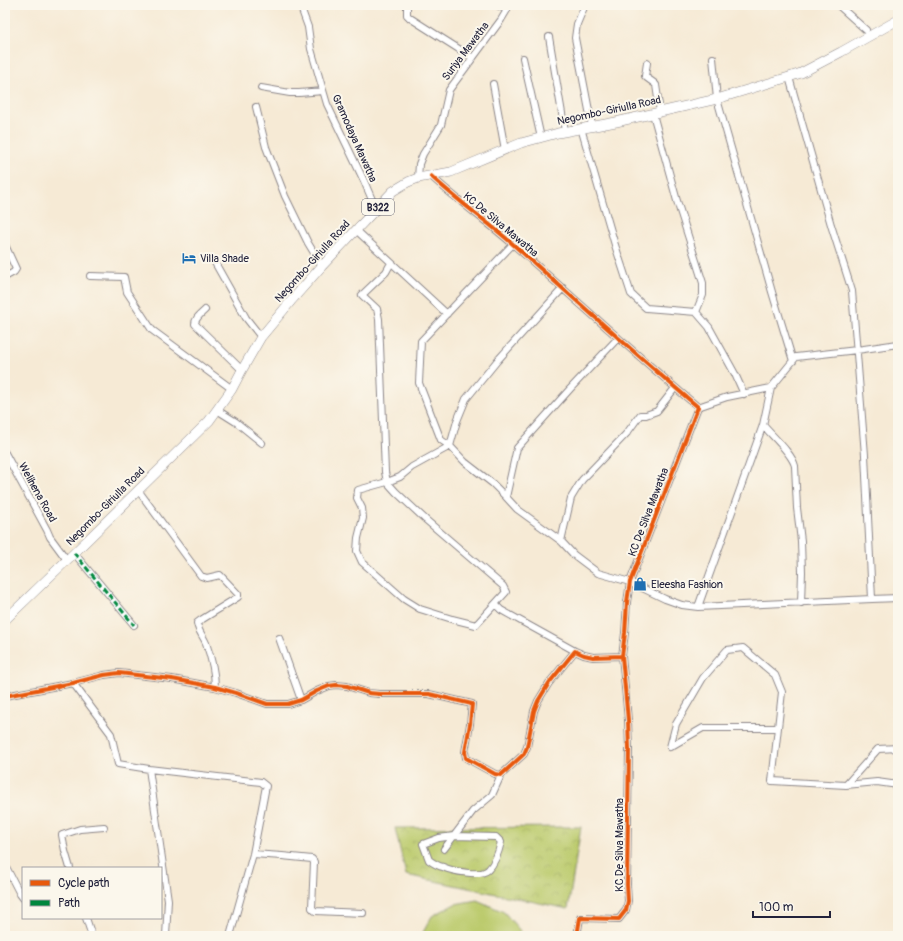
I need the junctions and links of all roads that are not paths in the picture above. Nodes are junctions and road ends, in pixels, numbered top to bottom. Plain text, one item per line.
1 (300, 5) edge
2 (407, 5) edge
3 (497, 5) edge
4 (585, 5) edge
5 (838, 5) edge
6 (508, 8) edge
7 (898, 20) edge
8 (866, 30) dead end
9 (549, 37) dead end
10 (473, 58) junction
11 (523, 58) dead end
12 (712, 58) dead end
13 (647, 63) dead end
14 (789, 77) junction
15 (493, 84) dead end
16 (261, 88) dead end
17 (323, 91) junction
18 (717, 99) junction
19 (256, 107) dead end
20 (657, 113) junction
21 (592, 126) junction
22 (581, 128) junction
23 (565, 131) junction
24 (541, 138) junction
25 (505, 150) junction
26 (431, 176) junction
27 (418, 178) junction
28 (376, 210) junction
29 (356, 230) junction
30 (513, 244) junction
31 (5, 245) edge
32 (214, 261) dead end
33 (392, 263) junction
34 (322, 266) junction
35 (5, 276) edge
36 (90, 276) dead end
37 (563, 288) junction
38 (205, 310) dead end
39 (696, 312) junction
40 (447, 314) junction
41 (261, 337) junction
42 (618, 338) junction
43 (898, 344) edge
44 (857, 350) junction
45 (793, 361) junction
46 (242, 370) junction
47 (675, 388) junction
48 (771, 388) junction
49 (232, 390) junction
50 (744, 394) junction
51 (698, 407) junction
52 (217, 410) junction
53 (763, 425) junction
54 (262, 443) dead end
55 (450, 446) junction
56 (5, 453) edge
57 (387, 482) junction
58 (138, 490) junction
59 (506, 497) junction
60 (561, 541) junction
61 (74, 553) junction
62 (67, 560) junction
63 (630, 582) junction
64 (898, 598) edge
65 (872, 599) junction
66 (801, 603) junction
67 (495, 604) junction
68 (698, 608) junction
69 (5, 620) edge
70 (134, 624) dead end
71 (280, 638) dead end
72 (575, 651) junction
73 (622, 656) junction
74 (73, 683) junction
75 (215, 687) junction
76 (5, 696) edge
77 (301, 700) junction
78 (778, 728) junction
79 (898, 748) edge
80 (149, 769) junction
81 (501, 775) junction
82 (846, 785) junction
83 (898, 785) edge
84 (104, 827) dead end
85 (454, 836) junction
86 (444, 849) dead end
87 (253, 854) junction
88 (5, 865) edge
89 (70, 867) edge
90 (22, 897) edge
91 (363, 913) dead end
92 (86, 919) edge
93 (92, 936) edge
94 (166, 936) edge
95 (230, 936) edge
96 (577, 936) edge

1 - 17 street, Gramodaya Mawatha
2 - 10 street
3 - 6 street
4 - 21 street
5 - 8 street
6 - 10 street, Suriya Mawatha
7 - 14 main road, Negombo-Giriulla Road / B322
9 - 23 street
10 - 27 street, Suriya Mawatha
11 - 24 street
12 - 18 street
13 - 20 street
14 - 18 main road, Negombo-Giriulla Road / B322
14 - 44 street
15 - 25 street
16 - 17 street
17 - 28 street, Gramodaya Mawatha
18 - 20 main road, Negombo-Giriulla Road / B322
18 - 45 street
19 - 34 street
20 - 21 main road, Negombo-Giriulla Road / B322
20 - 39 street
21 - 22 main road, Negombo-Giriulla Road / B322
22 - 23 main road, Negombo-Giriulla Road / B322
22 - 39 street
23 - 24 main road, Negombo-Giriulla Road / B322
24 - 25 main road, Negombo-Giriulla Road / B322
25 - 26 main road, Negombo-Giriulla Road / B322
26 - 27 main road, Negombo-Giriulla Road / B322
26 - 30 street, KC De Silva Mawatha
27 - 28 main road, Negombo-Giriulla Road / B322
28 - 29 main road, Negombo-Giriulla Road / B322
29 - 33 street
29 - 34 main road, Negombo-Giriulla Road / B322
30 - 37 street, KC De Silva Mawatha
30 - 40 street
31 - 35 street
32 - 41 street
33 - 40 street
33 - 57 street
34 - 41 main road, Negombo-Giriulla Road / B322
36 - 49 street
37 - 42 street, KC De Silva Mawatha
37 - 55 street
38 - 46 street
39 - 50 street
40 - 55 street
41 - 46 main road, Negombo-Giriulla Road / B322
42 - 47 street, KC De Silva Mawatha
42 - 59 street
43 - 44 street
44 - 45 street
44 - 65 street
45 - 48 street
46 - 49 main road, Negombo-Giriulla Road / B322
47 - 51 street, KC De Silva Mawatha
47 - 60 street
48 - 50 street
48 - 53 street
49 - 52 main road, Negombo-Giriulla Road / B322
50 - 51 street
51 - 63 street, KC De Silva Mawatha
52 - 54 street
52 - 58 main road, Negombo-Giriulla Road / B322
53 - 66 street
53 - 68 street
55 - 57 street
55 - 59 street
56 - 62 street, Welihena Road
57 - 67 street
57 - 67 street
58 - 61 main road, Negombo-Giriulla Road / B322
58 - 75 street
59 - 60 street
60 - 63 street
61 - 62 main road, Negombo-Giriulla Road / B322
61 - 70 street
62 - 69 main road, Negombo-Giriulla Road / B322
63 - 68 street
63 - 73 street, KC De Silva Mawatha
64 - 65 street
65 - 66 street
66 - 68 street
67 - 72 street
71 - 77 street
72 - 73 street
72 - 81 street
73 - 96 street, KC De Silva Mawatha
74 - 75 street
74 - 76 street
74 - 80 street
75 - 77 street
77 - 81 street
78 - 78 street
78 - 82 street
79 - 82 street
80 - 87 street
80 - 94 street
81 - 85 street
82 - 83 street
84 - 89 street
85 - 85 street
85 - 86 street
87 - 91 street
87 - 95 street
88 - 90 street
92 - 93 street

